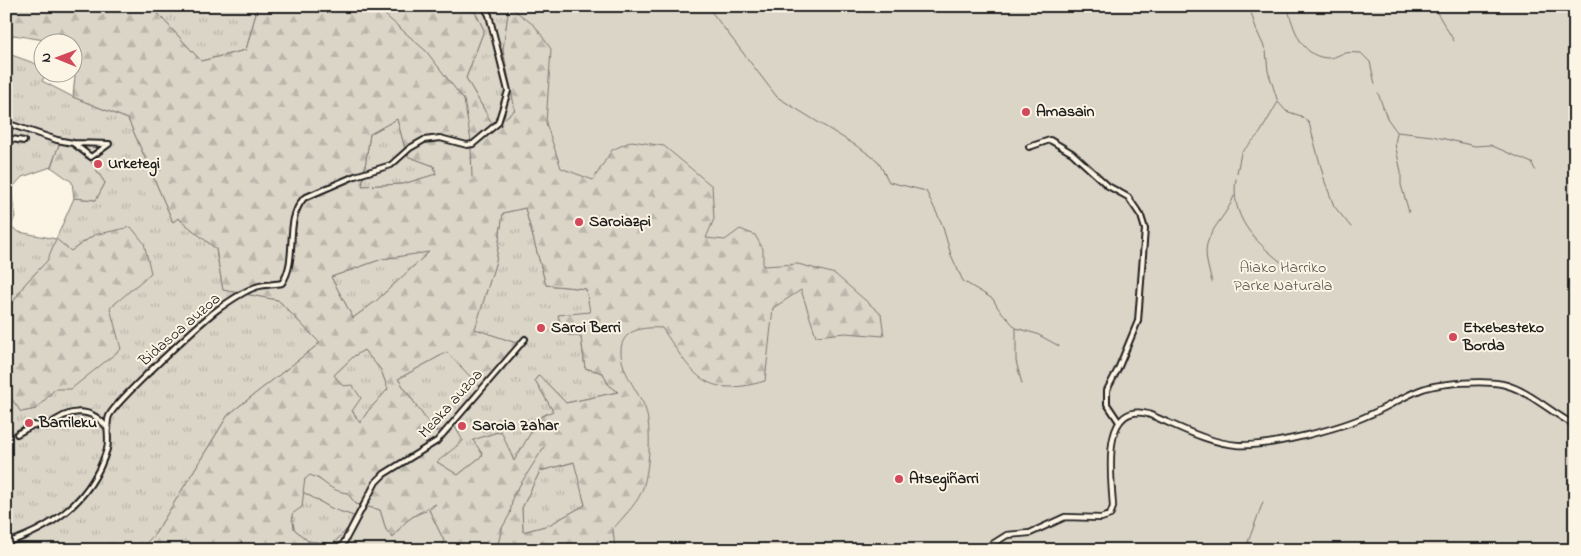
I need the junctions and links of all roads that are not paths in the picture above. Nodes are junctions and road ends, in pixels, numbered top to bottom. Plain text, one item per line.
1 (484, 6) edge
2 (6, 123) edge
3 (6, 138) edge
4 (24, 141) dead end
5 (72, 143) junction
6 (1028, 147) dead end
7 (525, 339) dead end
8 (1119, 422) junction
9 (1575, 424) edge
10 (108, 429) junction
11 (17, 434) dead end
12 (6, 543) edge
13 (340, 550) edge
14 (983, 550) edge

1 - 10 street, Bidasoa auzoa
2 - 5 street
3 - 4 street
5 - 5 street
6 - 8 street
7 - 13 street, Meaka auzoa
8 - 9 street
8 - 14 street
10 - 11 street
10 - 12 street, Bidasoa auzoa

